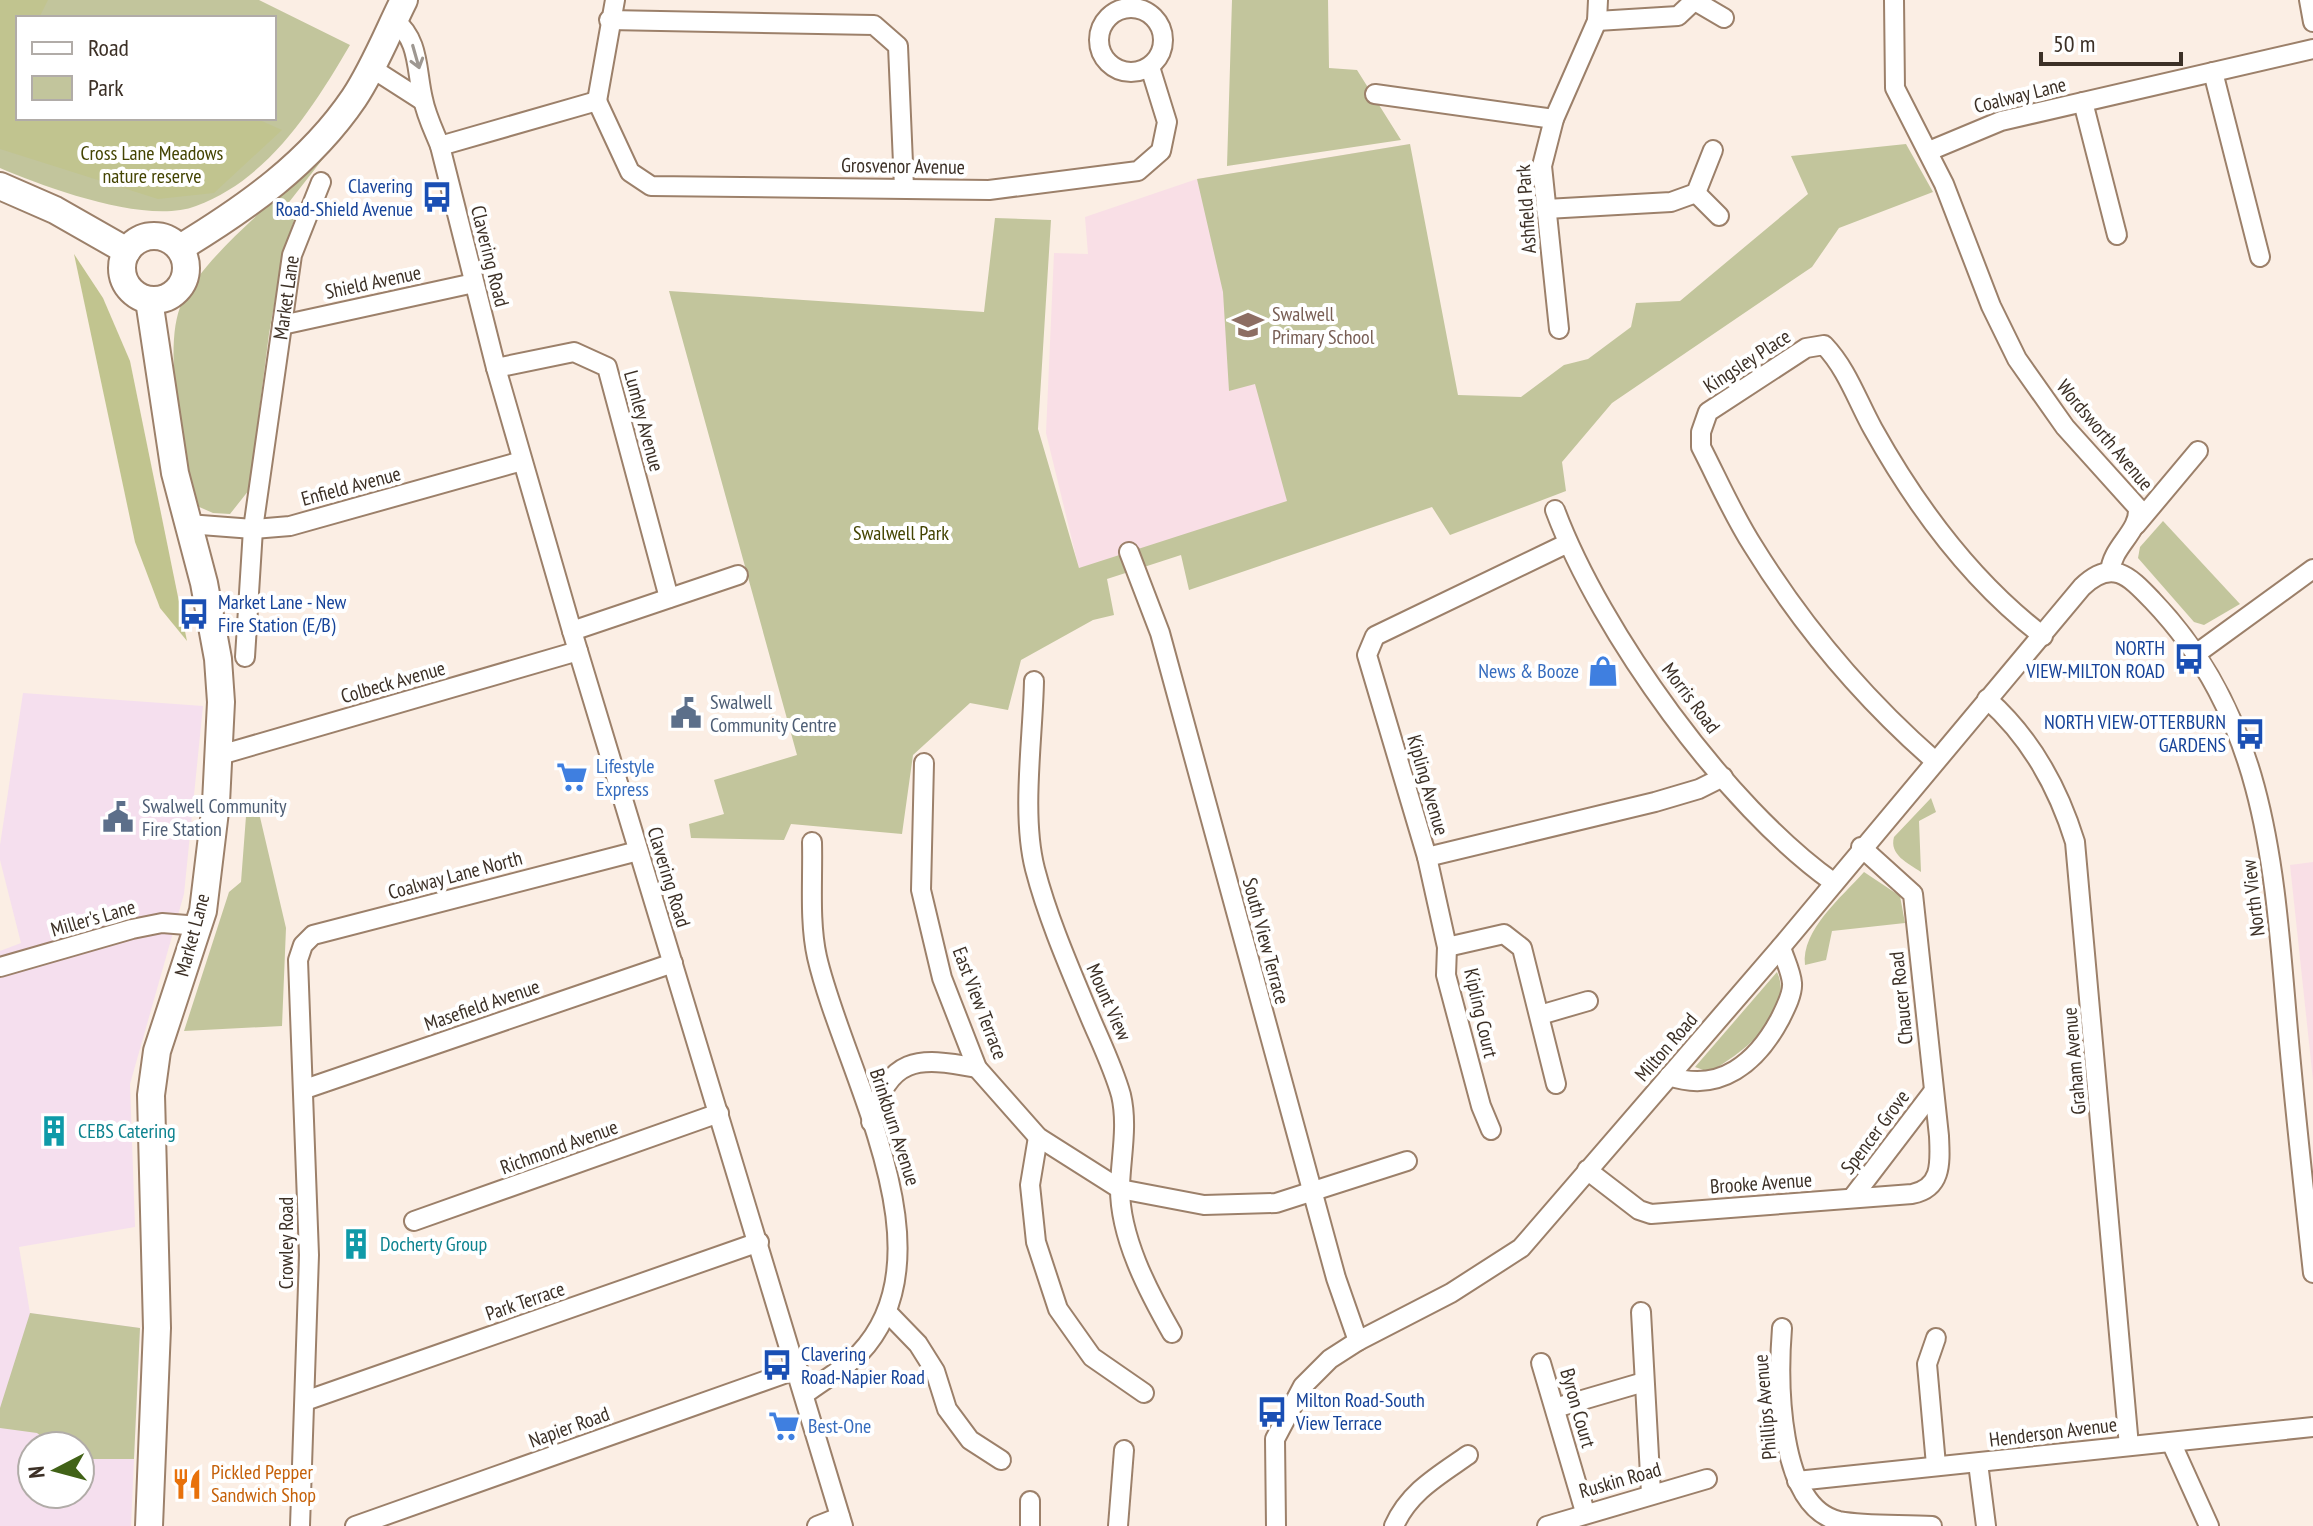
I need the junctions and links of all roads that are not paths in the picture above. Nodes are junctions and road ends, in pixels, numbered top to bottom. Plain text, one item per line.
1 (615, 0) edge
2 (1598, 0) edge
3 (1894, 0) edge
4 (2309, 0) edge
5 (1695, 1) edge
6 (399, 10) edge
7 (1724, 18) dead end
8 (609, 20) junction
9 (1597, 21) junction
10 (2313, 22) edge
11 (2313, 49) edge
12 (370, 67) junction
13 (1150, 67) dead end
14 (2213, 72) junction
15 (1375, 94) dead end
16 (423, 101) junction
17 (597, 101) junction
18 (2083, 102) junction
19 (1554, 119) junction
20 (440, 146) junction
21 (1713, 150) dead end
22 (1929, 151) junction
23 (321, 182) dead end
24 (0, 186) edge
25 (904, 187) junction
26 (1696, 193) junction
27 (1546, 209) junction
28 (1719, 216) dead end
29 (2117, 235) dead end
30 (180, 248) junction
31 (127, 251) junction
32 (2260, 257) dead end
33 (474, 283) junction
34 (149, 300) junction
35 (282, 325) junction
36 (1559, 329) dead end
37 (496, 368) junction
38 (2198, 451) dead end
39 (522, 461) junction
40 (1555, 510) dead end
41 (188, 524) junction
42 (2136, 525) junction
43 (253, 529) junction
44 (1568, 543) junction
45 (1129, 552) dead end
46 (2313, 570) edge
47 (2110, 572) junction
48 (738, 575) dead end
49 (669, 598) junction
50 (572, 631) junction
51 (2043, 636) junction
52 (578, 651) junction
53 (2196, 654) junction
54 (245, 657) dead end
55 (1034, 681) dead end
56 (1987, 699) junction
57 (220, 755) junction
58 (1935, 761) junction
59 (924, 763) dead end
60 (1723, 777) junction
61 (812, 842) dead end
62 (1861, 847) junction
63 (638, 851) junction
64 (1427, 857) junction
65 (1833, 882) junction
66 (199, 926) junction
67 (1447, 947) junction
68 (1781, 947) junction
69 (298, 960) joint
70 (673, 963) junction
71 (0, 967) edge
72 (1588, 1001) dead end
73 (1540, 1015) junction
74 (977, 1068) junction
75 (1669, 1076) junction
76 (1556, 1084) dead end
77 (305, 1089) junction
78 (1933, 1092) junction
79 (719, 1113) junction
80 (870, 1124) junction
81 (1491, 1130) dead end
82 (1038, 1137) junction
83 (1407, 1161) dead end
84 (1940, 1168) joint
85 (1587, 1170) junction
86 (1120, 1189) junction
87 (1312, 1192) junction
88 (1852, 1198) junction
89 (414, 1221) dead end
90 (759, 1242) junction
91 (2313, 1273) edge
92 (887, 1312) junction
93 (1641, 1312) dead end
94 (1782, 1328) dead end
95 (1172, 1333) dead end
96 (1936, 1338) dead end
97 (1358, 1341) junction
98 (1541, 1363) dead end
99 (798, 1369) junction
100 (1644, 1382) junction
101 (1144, 1393) dead end
102 (805, 1394) junction
103 (305, 1401) junction
104 (1555, 1408) junction
105 (2313, 1427) edge
106 (2171, 1442) junction
107 (2129, 1446) junction
108 (1124, 1450) dead end
109 (1468, 1455) dead end
110 (1001, 1460) dead end
111 (1978, 1463) junction
112 (1936, 1465) junction
113 (1707, 1479) dead end
114 (1797, 1481) junction
115 (1651, 1493) junction
116 (1030, 1501) dead end
117 (1585, 1512) junction
118 (842, 1522) edge
119 (150, 1526) edge
120 (300, 1526) edge
121 (355, 1526) edge
122 (817, 1526) edge
123 (1030, 1526) edge
124 (1118, 1526) edge
125 (1276, 1526) edge
126 (1394, 1526) edge
127 (1547, 1526) edge
128 (1932, 1526) edge
129 (1986, 1526) edge
130 (2209, 1526) edge

1 - 8 street
2 - 9 street, Ashfield Park
3 - 22 street, Wordsworth Avenue
4 - 10 street
5 - 7 street
5 - 9 street
6 - 12 street
6 -> 16 street, Clavering Road
8 - 17 street
8 - 25 street
9 - 19 street, Ashfield Park
11 - 14 street, Coalway Lane
12 - 16 street
12 - 30 street
13 - 25 street, Grosvenor Avenue
14 - 18 street, Coalway Lane
14 - 32 street
15 - 19 street
16 - 20 street, Clavering Road
17 - 20 street
17 - 25 street, Grosvenor Avenue
18 - 22 street, Coalway Lane
18 - 29 street
19 - 27 street, Ashfield Park
20 - 33 street, Clavering Road
21 - 26 street
22 - 42 street, Wordsworth Avenue
23 - 35 street, Market Lane
24 - 31 street
26 - 27 street
26 - 28 street
27 - 36 street, Ashfield Park
30 - 31 street
30 - 34 street
31 - 34 street
33 - 35 street, Shield Avenue
33 - 37 street, Clavering Road
34 - 41 street, Market Lane
35 - 43 street, Market Lane
37 - 39 street, Clavering Road
37 - 49 street, Lumley Avenue
38 - 42 street
39 - 43 street, Enfield Avenue
39 - 50 street, Clavering Road
40 - 44 street, Morris Road
41 - 43 street, Enfield Avenue
41 - 57 street, Market Lane
42 - 47 street, Wordsworth Avenue
43 - 54 street, Market Lane
44 - 60 street, Morris Road
44 - 64 street, Kipling Avenue
45 - 87 street, South View Terrace
46 - 53 street
47 - 51 street, Milton Road
47 - 53 street, North View
48 - 49 street
49 - 50 street
50 - 52 street, Clavering Road
51 - 56 street, Milton Road
51 - 58 street, Kingsley Place
52 - 57 street, Colbeck Avenue
52 - 63 street, Clavering Road
53 - 91 street, North View
55 - 86 street, Mount View
56 - 58 street, Milton Road
56 - 107 street, Graham Avenue
57 - 66 street, Market Lane
58 - 62 street, Milton Road
59 - 74 street, East View Terrace
60 - 64 street, Kipling Avenue
60 - 65 street, Morris Road
61 - 80 street, Brinkburn Avenue
62 - 65 street, Milton Road
62 - 78 street, Chaucer Road
63 - 69 street, Coalway Lane North
63 - 70 street, Clavering Road
64 - 67 street, Kipling Court
65 - 68 street, Milton Road
66 - 71 street, Miller's Lane
66 - 119 street, Market Lane
67 - 73 street
67 - 81 street, Kipling Court
68 - 75 street, Milton Road
68 - 75 street
69 - 77 street, Crowley Road
70 - 77 street, Masefield Avenue
70 - 79 street, Clavering Road
72 - 73 street
73 - 76 street
74 - 80 street
74 - 82 street, East View Terrace
75 - 85 street, Milton Road
77 - 103 street, Crowley Road
78 - 84 street, Chaucer Road
78 - 88 street, Spencer Grove
79 - 89 street, Richmond Avenue
79 - 90 street, Clavering Road
80 - 92 street, Brinkburn Avenue
82 - 86 street, East View Terrace
82 - 101 street
83 - 87 street, East View Terrace
84 - 88 street, Brooke Avenue
85 - 88 street, Brooke Avenue
85 - 97 street, Milton Road
86 - 87 street, East View Terrace
86 - 95 street, Mount View
87 - 97 street, South View Terrace
90 - 99 street, Clavering Road
90 - 103 street, Park Terrace
92 - 102 street, Brinkburn Avenue
92 - 110 street
93 - 100 street
94 - 114 street, Phillips Avenue
96 - 112 street
97 - 125 street, Milton Road
98 - 104 street, Byron Court
99 - 102 street, Clavering Road
99 - 121 street, Napier Road
100 - 104 street
100 - 115 street
102 - 118 street, Clavering Road
103 - 120 street, Crowley Road
104 - 117 street, Byron Court
105 - 106 street, Henderson Avenue
106 - 107 street, Henderson Avenue
106 - 130 street
107 - 111 street, Henderson Avenue
108 - 124 street
109 - 126 street
111 - 112 street, Henderson Avenue
111 - 129 street
112 - 114 street, Henderson Avenue
113 - 115 street, Ruskin Road
114 - 128 street
115 - 117 street, Ruskin Road
116 - 123 street
117 - 127 street, Ruskin Road
118 - 122 street

